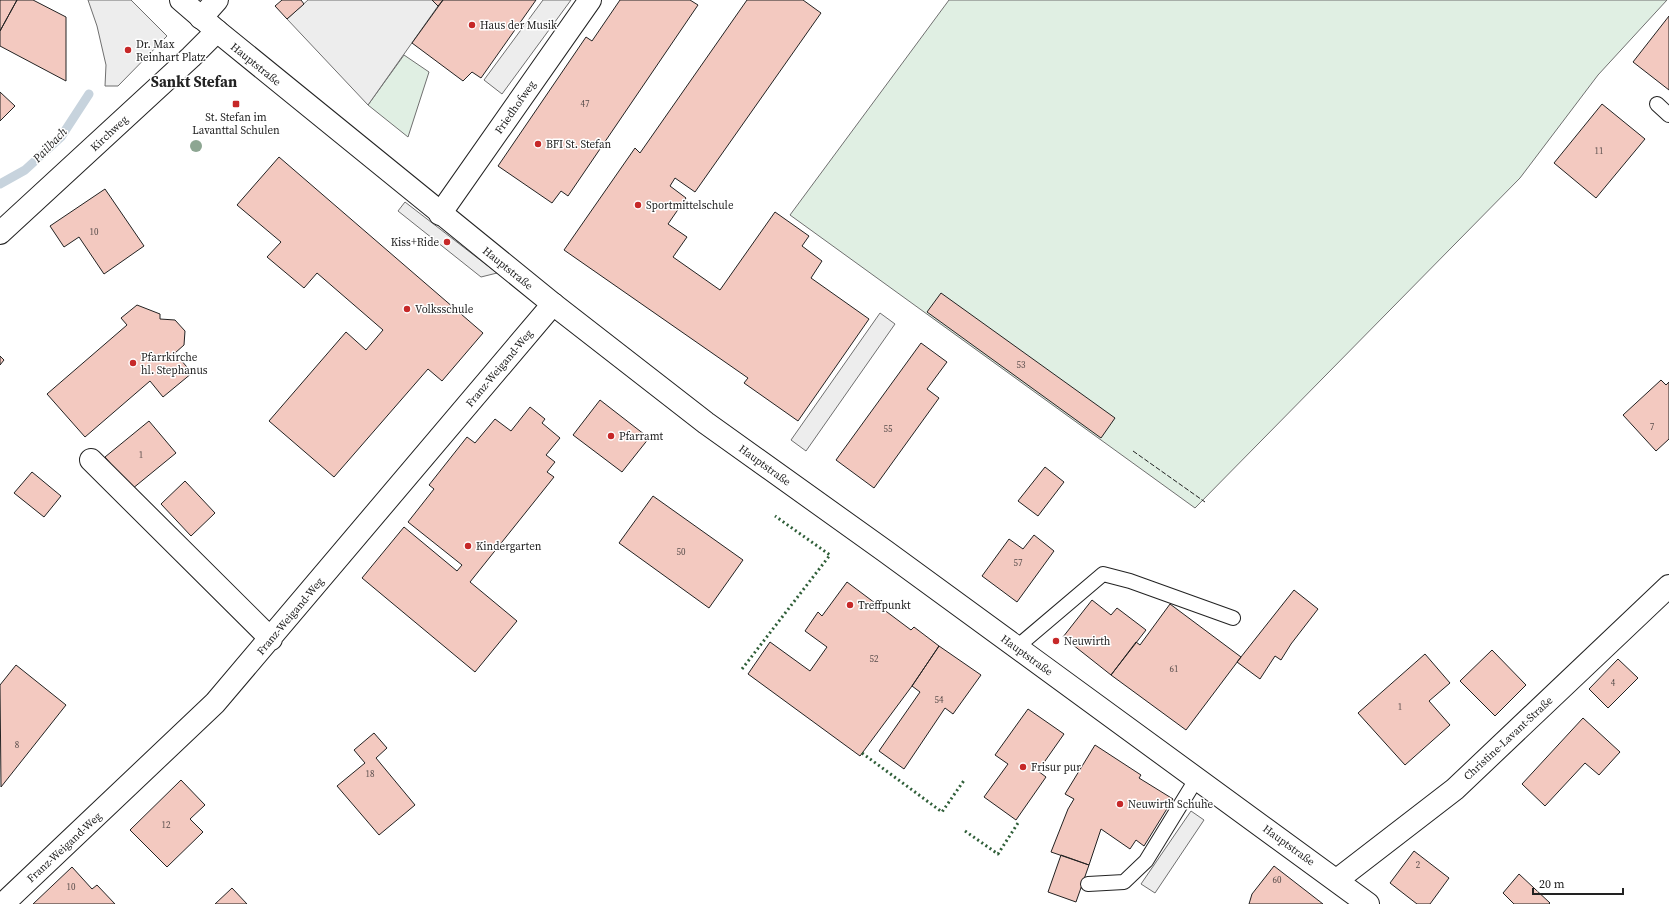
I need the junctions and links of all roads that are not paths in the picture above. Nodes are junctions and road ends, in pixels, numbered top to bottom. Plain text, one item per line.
1 (181, 0) edge
2 (217, 0) edge
3 (590, 0) edge
4 (209, 25) junction
5 (1657, 104) dead end
6 (1669, 115) edge
7 (440, 214) junction
8 (0, 233) edge
9 (553, 304) junction
10 (91, 460) dead end
11 (1669, 586) edge
12 (1233, 618) dead end
13 (271, 639) junction
14 (1017, 647) junction
15 (1197, 778) junction
16 (1336, 880) junction
17 (1088, 884) dead end
18 (3, 904) edge
19 (1368, 904) edge

1 - 4 street, Hauptstraße
2 - 4 street, Kirchweg
3 - 7 street, Friedhofweg
4 - 7 street, Hauptstraße
4 - 8 street, Kirchweg
5 - 6 lane
7 - 9 street, Hauptstraße
9 - 13 street, Franz-Weigand-Weg
9 - 14 street, Hauptstraße
10 - 13 street
11 - 16 street, Christine-Lavant-Straße
12 - 14 lane
13 - 18 street, Franz-Weigand-Weg
14 - 15 street, Hauptstraße
15 - 16 street, Hauptstraße
15 - 17 lane
16 - 19 street, Hauptstraße

